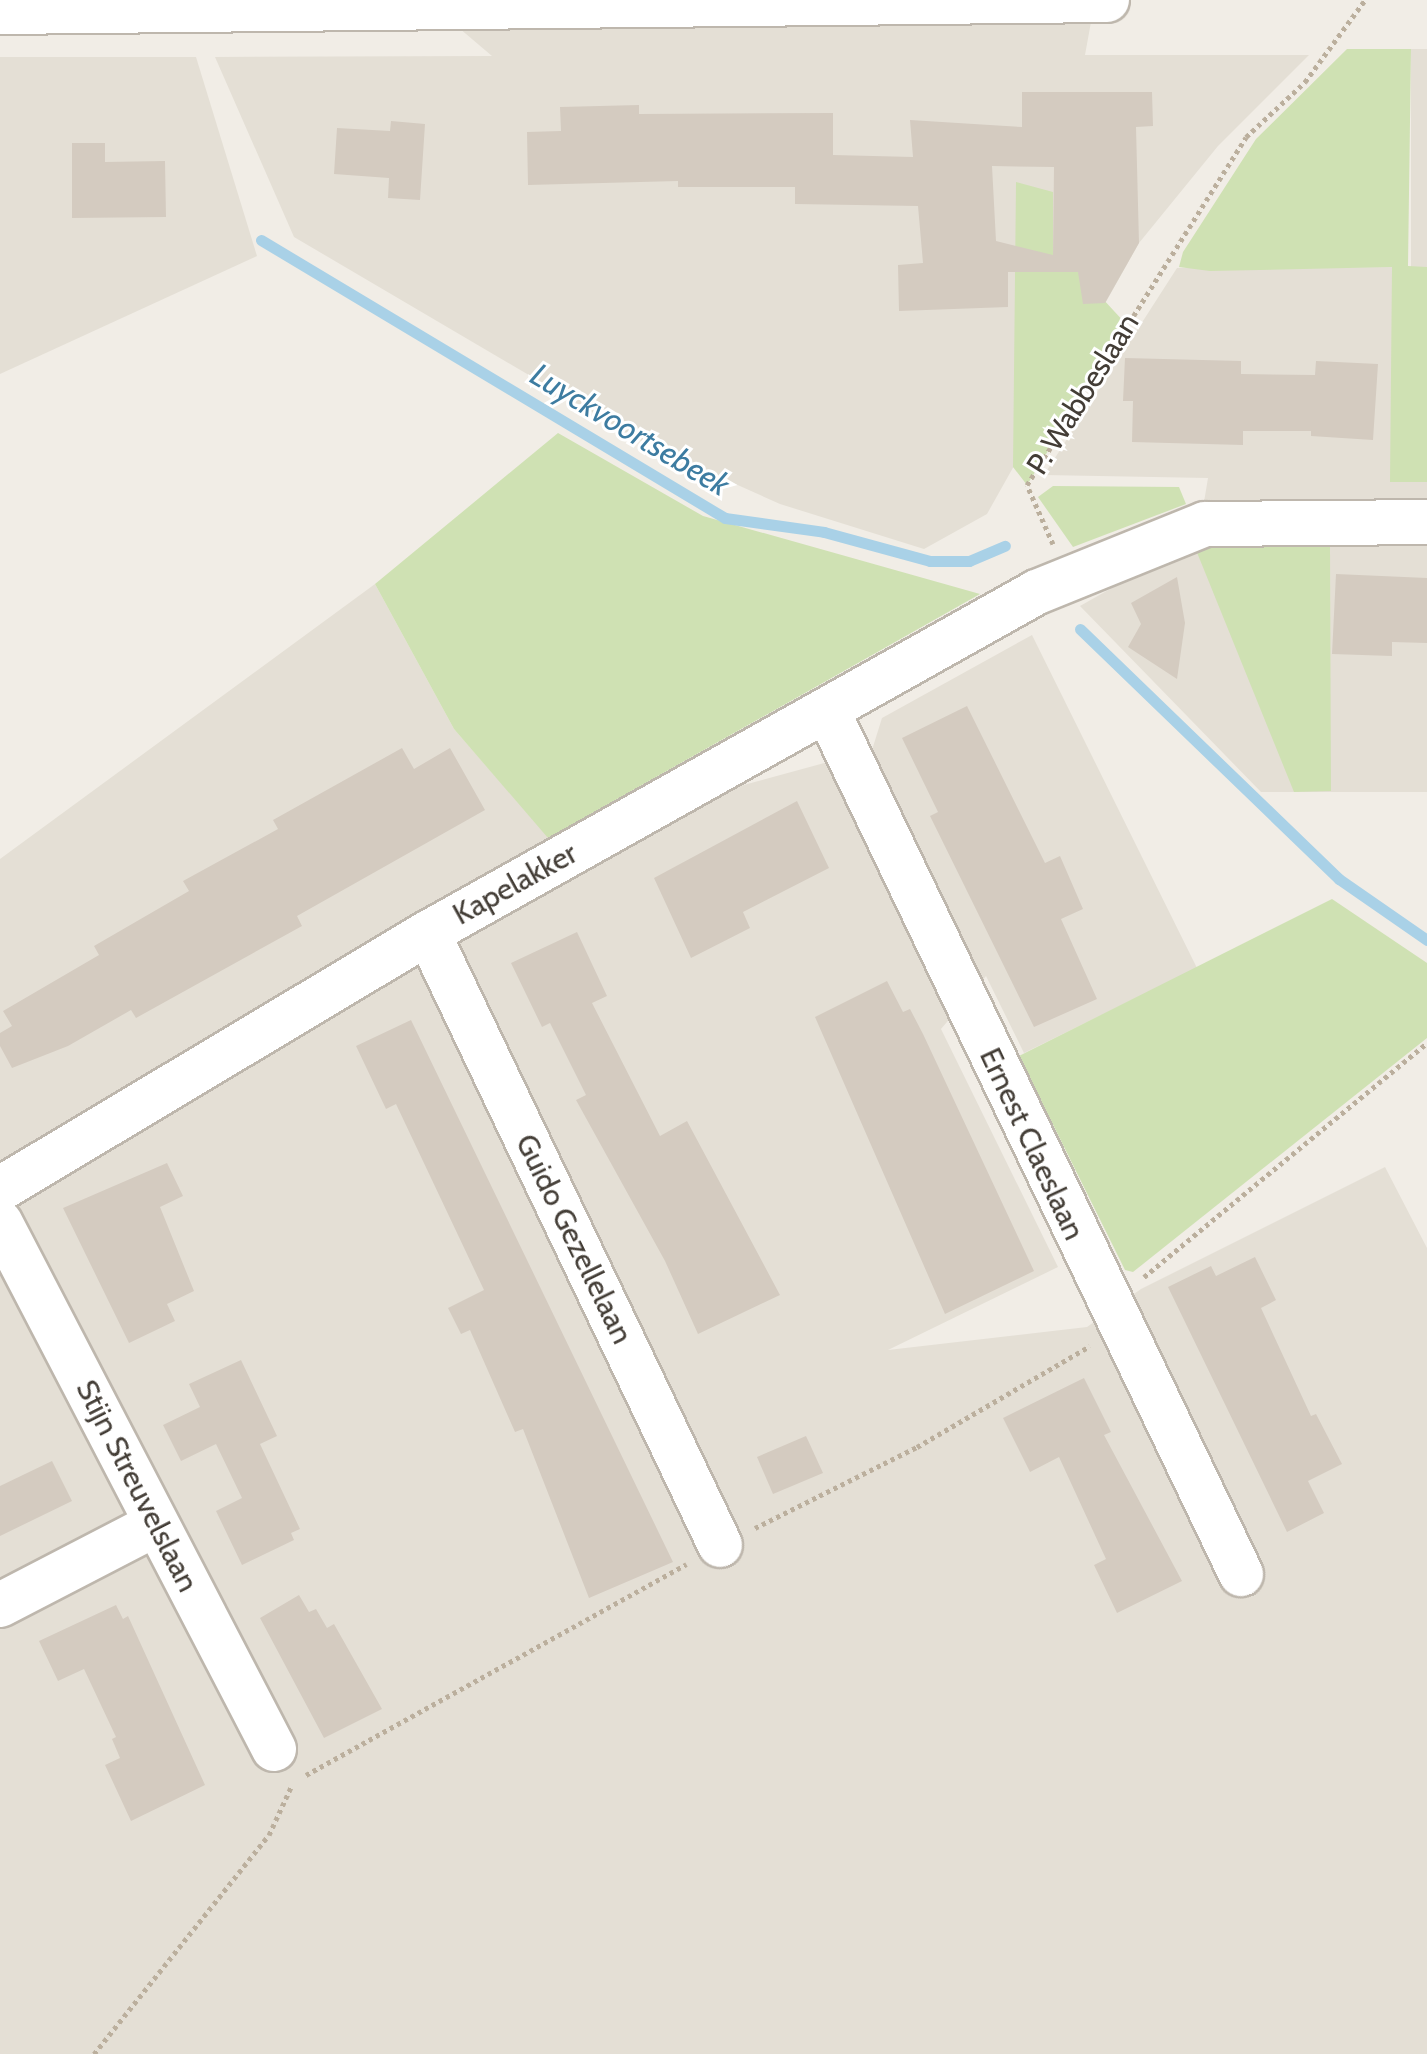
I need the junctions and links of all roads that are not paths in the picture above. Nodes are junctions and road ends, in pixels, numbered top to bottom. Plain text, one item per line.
1 (1107, 0) edge
2 (0, 12) edge
3 (1427, 522) edge
4 (828, 712) junction
5 (428, 933) junction
6 (0, 1189) edge
7 (0, 1222) edge
8 (156, 1524) junction
9 (720, 1545) dead end
10 (1241, 1574) dead end
11 (0, 1605) edge
12 (284, 1765) road end

1 - 2 street
3 - 4 street, Kapelakker
4 - 5 street, Kapelakker
4 - 10 street, Ernest Claeslaan
5 - 6 street, Kapelakker
5 - 9 street, Guido Gezellelaan
7 - 8 street, Stijn Streuvelslaan
8 - 11 street
8 - 12 street, Stijn Streuvelslaan

